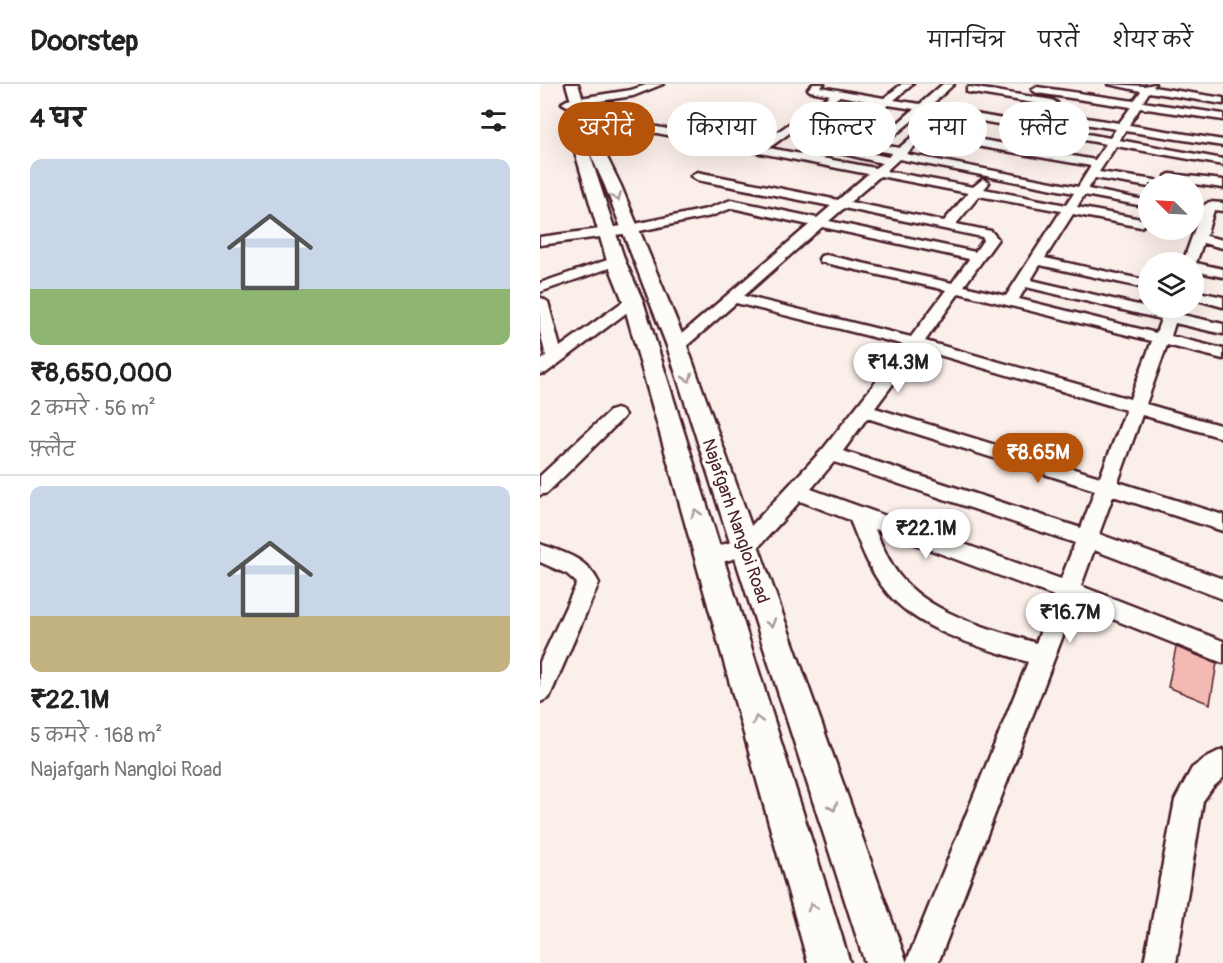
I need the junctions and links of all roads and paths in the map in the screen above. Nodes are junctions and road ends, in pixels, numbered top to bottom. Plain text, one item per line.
1 (658, 84) edge
2 (819, 84) edge
3 (857, 84) edge
4 (908, 84) edge
5 (949, 84) edge
6 (998, 84) edge
7 (1113, 84) edge
8 (1148, 86) edge
9 (967, 92) edge
10 (569, 93) edge
11 (839, 94) junction
12 (1223, 101) edge
13 (887, 102) joint
14 (929, 102) edge
15 (1134, 112) junction
16 (1223, 117) edge
17 (908, 120) edge
18 (1089, 122) edge
19 (987, 124) edge
20 (1121, 127) junction
21 (896, 130) edge
22 (777, 138) edge
23 (1223, 143) edge
24 (908, 145) edge
25 (777, 153) edge
26 (896, 155) edge
27 (987, 155) edge
28 (1089, 155) edge
29 (594, 156) edge
30 (895, 156) junction
31 (1122, 157) dead end
32 (1101, 158) junction
33 (1003, 160) junction
34 (1223, 162) edge
35 (875, 173) junction
36 (1223, 174) edge
37 (697, 176) dead end
38 (1138, 176) edge
39 (1223, 184) edge
40 (755, 186) junction
41 (1080, 190) junction
42 (976, 192) junction
43 (1138, 202) edge
44 (731, 204) junction
45 (838, 204) junction
46 (1223, 207) edge
47 (1068, 210) junction
48 (819, 222) junction
49 (1138, 222) edge
50 (947, 226) junction
51 (1204, 228) edge
52 (618, 231) junction
53 (1204, 239) edge
54 (540, 241) edge
55 (1223, 244) edge
56 (979, 257) junction
57 (826, 259) dead end
58 (1036, 260) junction
59 (616, 261) junction
60 (1204, 269) edge
61 (1223, 273) edge
62 (1022, 282) junction
63 (1138, 283) edge
64 (540, 288) edge
65 (956, 288) junction
66 (731, 297) junction
67 (1204, 298) edge
68 (633, 301) junction
69 (1010, 301) junction
70 (540, 302) edge
71 (1223, 302) edge
72 (1168, 321) edge
73 (1223, 329) edge
74 (915, 343) junction
75 (677, 346) junction
76 (1223, 354) edge
77 (555, 358) junction
78 (540, 369) edge
79 (1136, 408) junction
80 (863, 410) junction
81 (616, 415) dead end
82 (1223, 432) edge
83 (830, 454) junction
84 (1107, 485) junction
85 (540, 488) edge
86 (797, 492) junction
87 (858, 514) junction
88 (1223, 523) edge
89 (1088, 539) junction
90 (745, 547) junction
91 (540, 553) edge
92 (709, 557) junction
93 (1223, 589) edge
94 (1068, 591) junction
95 (1223, 652) edge
96 (1043, 656) junction
97 (540, 690) edge
98 (1223, 763) edge
99 (829, 963) edge
100 (886, 963) edge
101 (922, 963) edge
102 (1160, 963) edge

1 - 10 street
2 - 11 street
3 - 11 street
4 - 13 street
5 - 14 street
6 - 15 street
7 - 8 street
8 - 12 street
8 - 15 street
9 - 15 street
10 - 52 main road, Najafgarh Nangloi Road
11 - 13 street
11 - 22 street
15 - 16 street
15 - 20 street
17 - 21 street
18 - 20 street
19 - 32 street
20 - 23 street
20 - 32 street
24 - 26 street
25 - 35 street
27 - 33 street
28 - 32 street
29 -> 52 main road, Najafgarh Nangloi Road
30 - 30 street
30 - 33 street
30 - 35 street
31 - 32 street
32 - 33 street
32 - 34 street
32 - 38 street
32 - 41 street
33 - 41 street
33 - 42 street
35 - 42 street
35 - 45 street
36 - 39 street
37 - 40 street
40 - 44 street
40 - 45 street
41 - 43 street
41 - 47 street
42 - 47 street
42 - 50 street
44 - 48 street
44 - 52 street
45 - 48 street
45 - 50 street
46 - 51 street
47 - 49 street
47 - 58 street
48 - 56 street
48 - 66 street
50 - 56 street
52 - 54 street
52 - 59 main road, Najafgarh Nangloi Road
52 - 75 main road, Najafgarh Nangloi Road
53 - 55 street
56 - 65 street
57 - 65 street
58 - 62 street
58 - 63 street
59 - 64 street
59 - 68 main road, Najafgarh Nangloi Road
60 - 61 street
62 - 69 street
62 - 72 street
65 - 69 street
65 - 74 street
66 - 74 street
66 - 75 street
67 - 71 street
68 - 77 street
92 -> 68 main road, Najafgarh Nangloi Road
69 - 72 street
70 - 77 street
72 - 73 street
72 - 76 street
72 - 79 street
74 - 79 street
74 - 80 street
75 -> 90 main road, Najafgarh Nangloi Road
77 - 78 street
79 - 82 street
79 - 84 street
80 - 83 street
80 - 84 street
81 - 85 street
83 - 86 street
83 - 89 street
84 - 88 street
84 - 89 street
86 - 87 street
86 - 90 street
87 - 94 street
87 - 96 street
89 - 93 street
89 - 94 street
90 - 92 street
90 -> 100 main road, Najafgarh Nangloi Road
91 - 97 street
99 -> 92 main road, Najafgarh Nangloi Road
94 - 95 street
94 - 96 street
96 - 101 street
98 - 102 street

